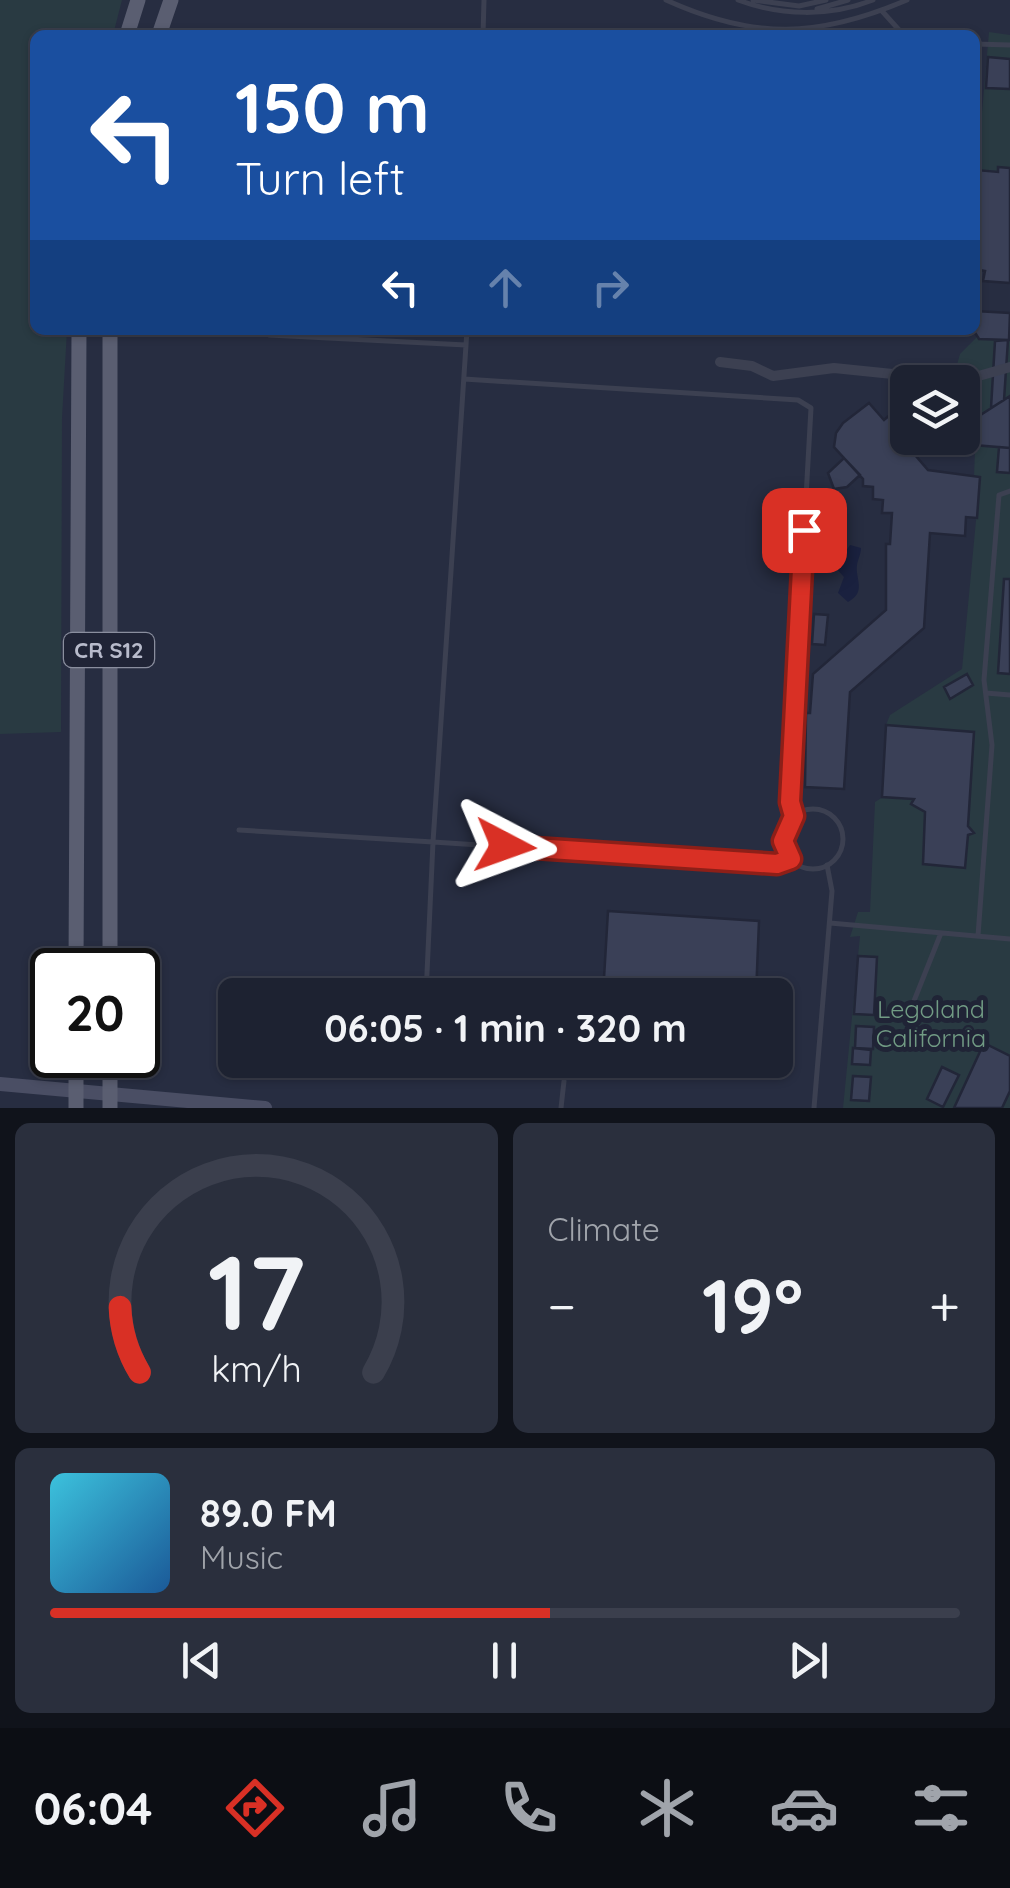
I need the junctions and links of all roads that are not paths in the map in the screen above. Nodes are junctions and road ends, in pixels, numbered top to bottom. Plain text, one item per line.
1 (138, 0) edge
2 (171, 0) edge
3 (484, 0) edge
4 (666, 0) edge
5 (738, 0) edge
6 (753, 0) edge
7 (826, 0) edge
8 (848, 0) edge
9 (873, 0) edge
10 (906, 0) edge
11 (882, 10) junction
12 (800, 12) junction
13 (129, 30) edge
14 (162, 30) edge
15 (483, 30) edge
16 (757, 30) edge
17 (773, 30) edge
18 (899, 30) edge
19 (980, 44) edge
20 (1010, 45) edge
21 (79, 335) edge
22 (110, 335) edge
23 (286, 335) edge
24 (467, 335) edge
25 (466, 345) junction
26 (720, 362) dead end
27 (1010, 366) edge
28 (464, 379) junction
29 (1010, 491) edge
30 (986, 693) junction
31 (1010, 695) edge
32 (794, 816) junction
33 (239, 830) dead end
34 (433, 842) junction
35 (791, 859) junction
36 (827, 865) junction
37 (830, 923) junction
38 (941, 933) junction
39 (978, 936) junction
40 (1010, 939) edge
41 (76, 948) edge
42 (110, 948) edge
43 (427, 978) edge
44 (906, 1021) dead end
45 (76, 1078) edge
46 (564, 1081) dead end
47 (0, 1084) edge
48 (76, 1090) junction
49 (110, 1100) edge
50 (76, 1108) edge
51 (265, 1108) edge
52 (561, 1108) edge
53 (814, 1108) edge

1 - 13 main road
2 - 14 main road
3 - 15 lane
4 - 16 lane
5 - 12 lane
6 - 7 lane
8 - 12 lane
9 - 12 lane
10 - 11 lane
11 - 17 lane
11 - 18 lane
19 - 20 lane
21 - 41 main road, CR S12
22 - 42 main road, CR S12
23 - 25 lane
24 - 25 lane
25 - 28 lane
26 - 27 street
28 - 32 lane
28 - 34 lane
29 - 30 lane
30 - 31 lane
30 - 39 lane
32 - 35 lane
32 - 36 lane
33 - 34 lane
34 - 35 lane
34 - 43 lane
35 - 36 lane
36 - 37 lane
37 - 38 lane
37 - 53 lane
38 - 39 lane
38 - 44 lane
39 - 40 lane
45 - 48 main road
46 - 52 lane
47 - 48 street
48 - 49 street
48 - 50 main road
49 - 51 street

